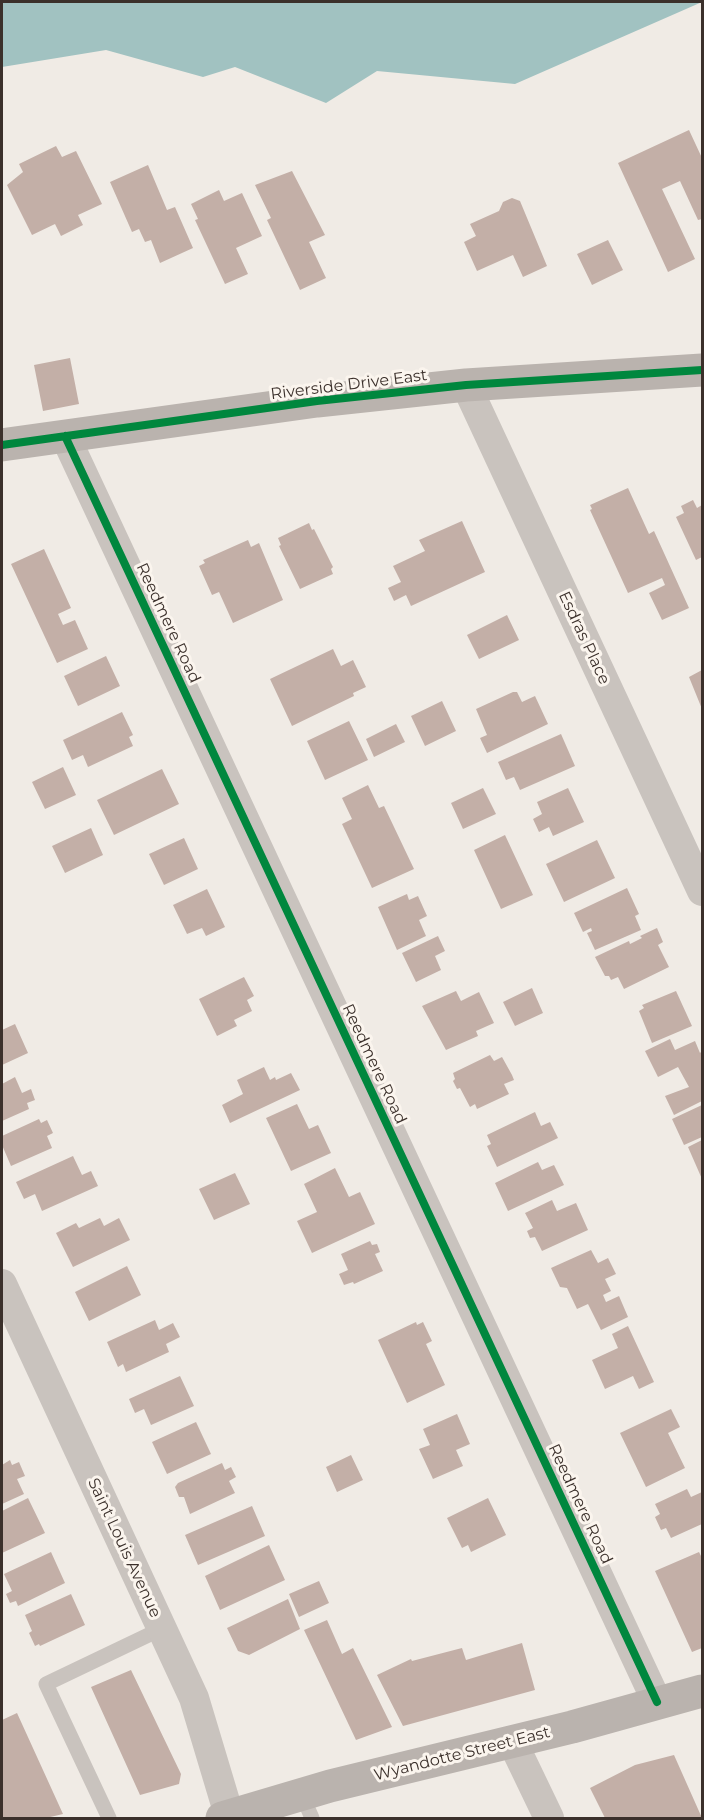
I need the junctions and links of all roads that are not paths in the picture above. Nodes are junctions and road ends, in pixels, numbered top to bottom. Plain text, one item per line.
1 (702, 370) edge
2 (466, 385) junction
3 (65, 436) junction
4 (2, 445) edge
5 (702, 891) edge
6 (2, 1284) edge
7 (161, 1629) junction
8 (702, 1691) edge
9 (657, 1702) junction
10 (512, 1741) junction
11 (307, 1807) edge
12 (109, 1818) edge
13 (227, 1818) edge
14 (549, 1818) edge

1 - 2 main road, Riverside Drive East
2 - 3 main road, Riverside Drive East
2 - 5 street, Esdras Place
3 - 4 main road, Riverside Drive East
3 - 9 street, Reedmere Road
6 - 7 street, Saint Louis Avenue
7 - 12 lane
7 - 13 street, Saint Louis Avenue
8 - 9 main road, Wyandotte Street East
9 - 10 main road, Wyandotte Street East
10 - 11 main road, Wyandotte Street East
10 - 14 street
11 - 13 main road, Wyandotte Street East

